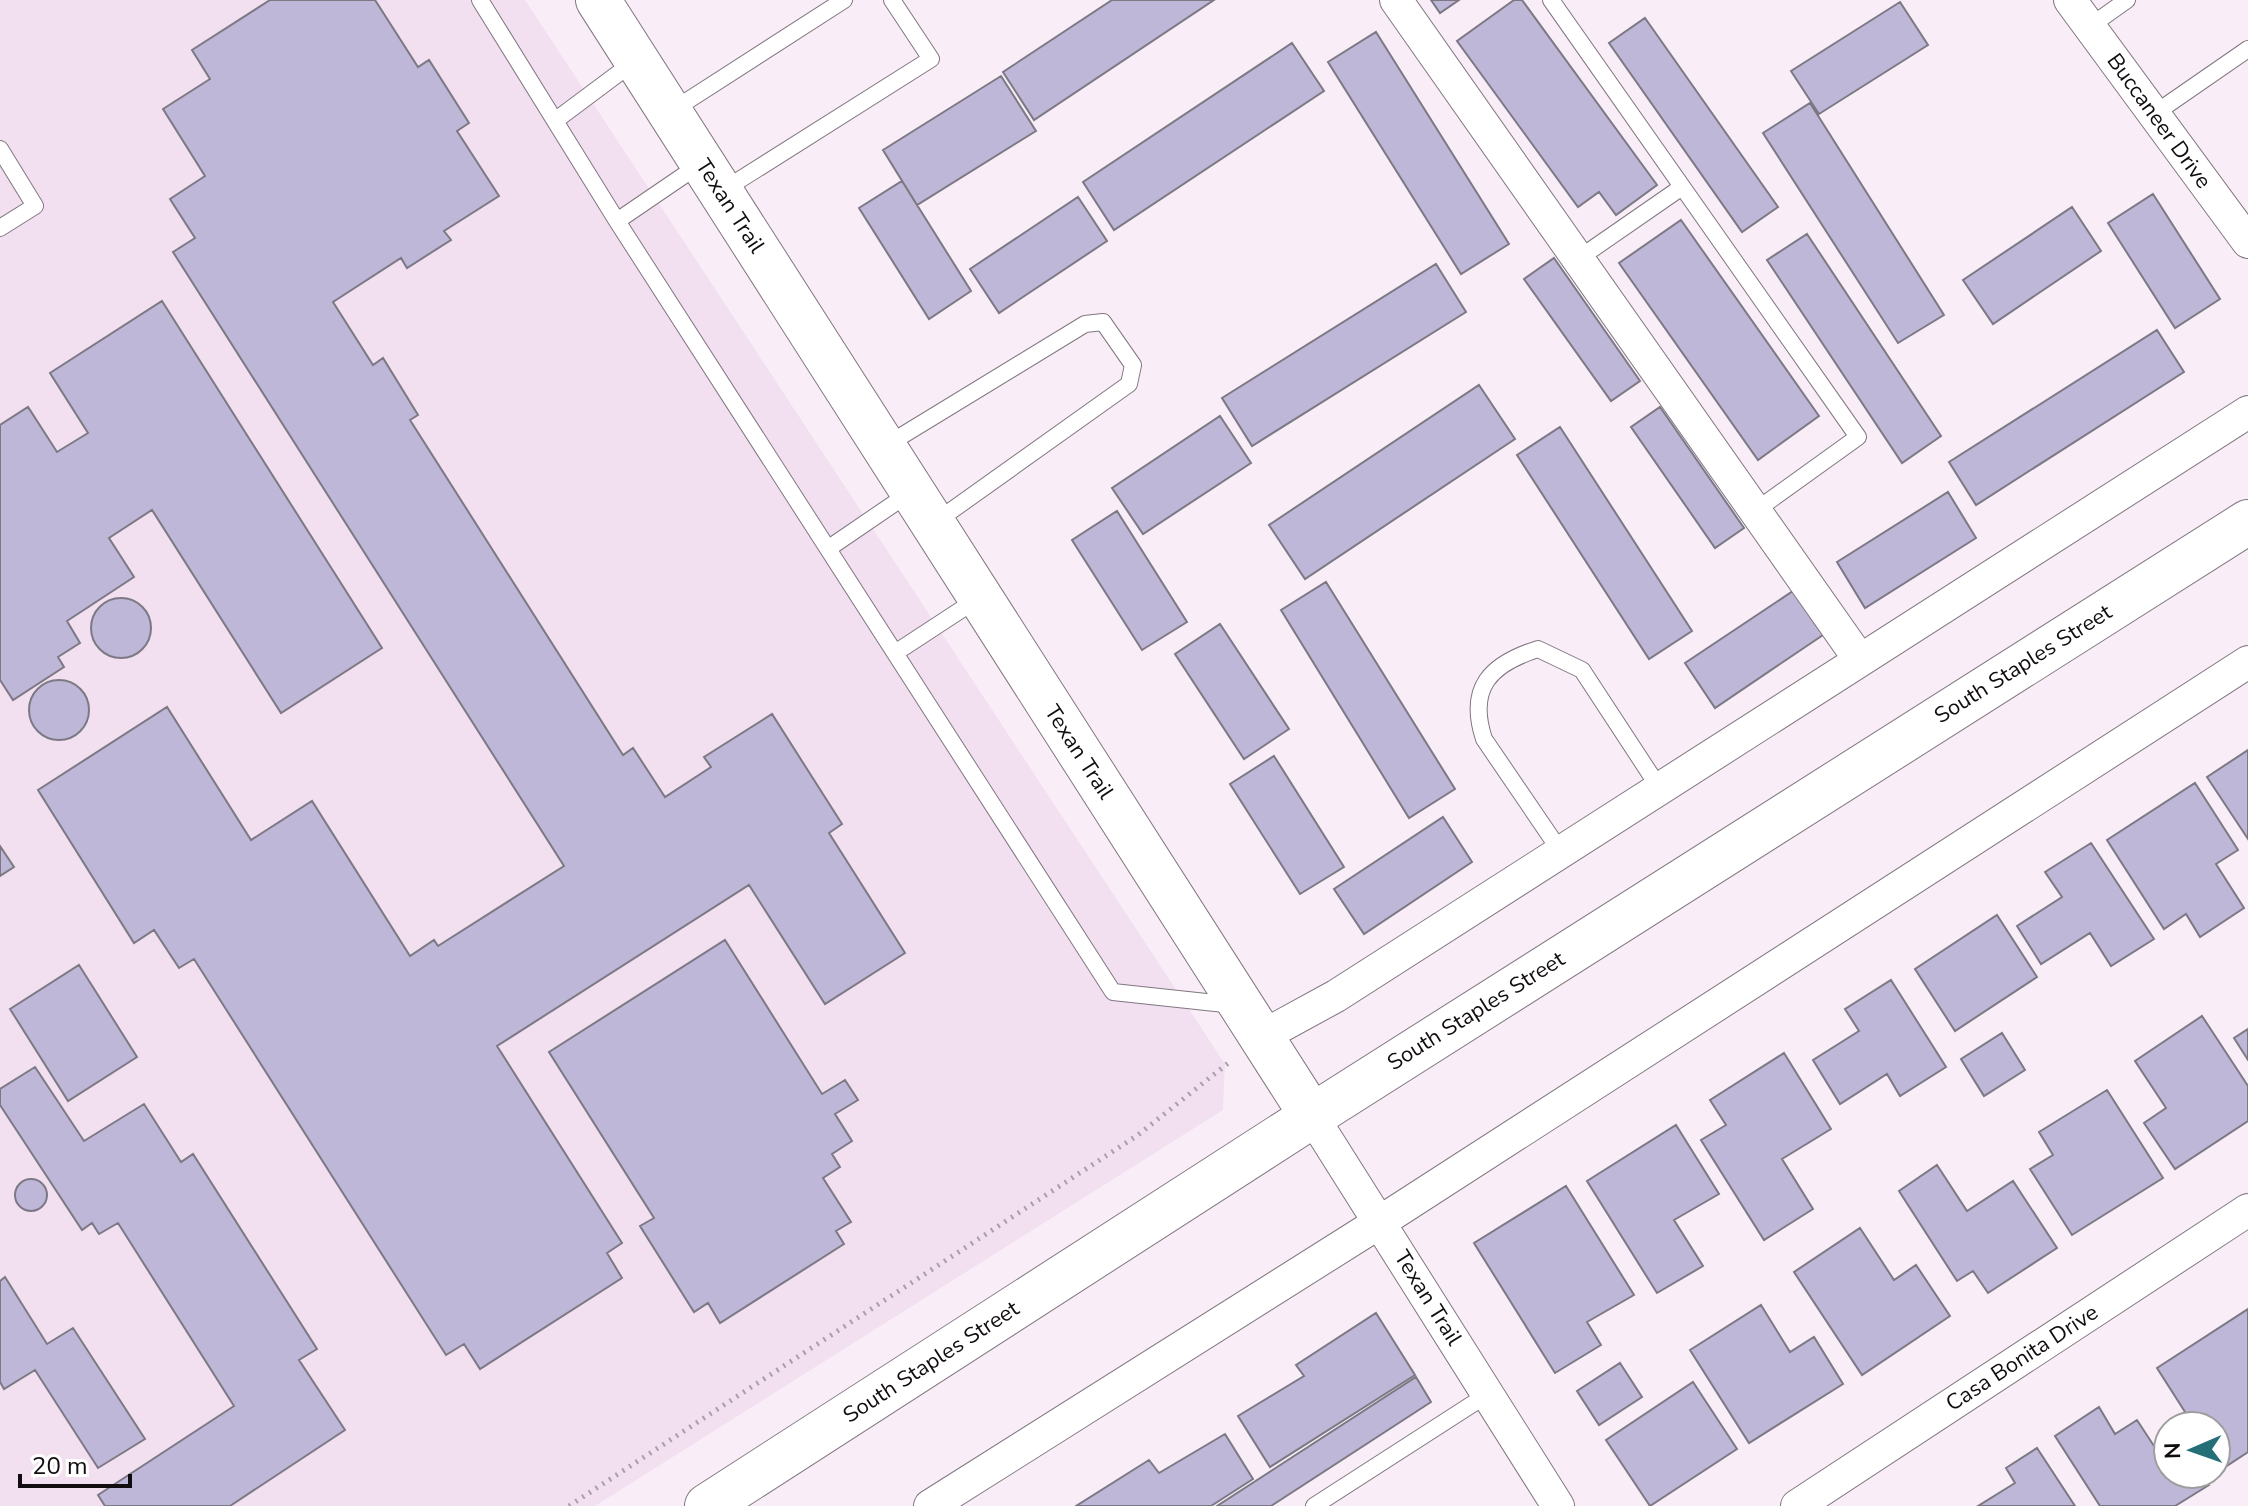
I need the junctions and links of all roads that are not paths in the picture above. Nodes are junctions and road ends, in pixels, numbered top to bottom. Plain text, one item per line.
1 (480, 0) edge
2 (598, 0) edge
3 (844, 0) edge
4 (892, 0) edge
5 (1396, 0) edge
6 (1551, 0) edge
7 (2070, 0) edge
8 (2127, 0) edge
9 (2089, 27) junction
10 (2248, 49) edge
11 (636, 60) junction
12 (670, 112) junction
13 (2154, 114) junction
14 (556, 120) junction
15 (0, 149) edge
16 (712, 178) junction
17 (1682, 187) junction
18 (617, 221) junction
19 (0, 228) edge
20 (2248, 242) edge
21 (1578, 259) junction
22 (2248, 412) edge
23 (884, 447) junction
24 (922, 508) junction
25 (1755, 511) junction
26 (2248, 522) edge
27 (829, 548) junction
28 (980, 597) junction
29 (895, 653) junction
30 (1860, 660) junction
31 (2248, 662) edge
32 (1660, 789) junction
33 (1561, 852) junction
34 (1251, 1022) junction
35 (1312, 1116) junction
36 (2248, 1210) edge
37 (1380, 1222) junction
38 (1488, 1394) junction
39 (707, 1506) edge
40 (930, 1506) edge
41 (1314, 1506) edge
42 (1558, 1506) edge
43 (1797, 1506) edge

1 - 14 lane
2 - 11 main road, Texan Trail
3 - 12 lane
4 - 16 lane
5 - 21 street
6 - 17 lane
7 - 9 street, Buccaneer Drive
8 - 9 lane
9 - 13 street, Buccaneer Drive
10 - 13 lane
11 - 12 main road, Texan Trail
11 - 14 lane
12 - 16 main road, Texan Trail
13 - 20 street, Buccaneer Drive
14 - 18 lane
15 - 19 lane
16 - 18 lane
16 - 23 main road, Texan Trail
17 - 21 lane
17 - 25 lane
18 - 27 lane
21 - 25 street
22 - 30 street
23 - 24 main road, Texan Trail
23 - 24 lane
24 - 27 lane
24 - 28 main road, Texan Trail
25 - 30 street
26 - 35 main road, South Staples Street
27 - 29 lane
28 - 29 lane
28 - 34 main road, Texan Trail
29 - 34 lane
30 - 32 street
31 - 37 street
32 - 33 street
32 - 33 lane
33 - 34 street
34 - 35 main road, Texan Trail
35 - 37 street, Texan Trail
35 - 39 main road, South Staples Street
36 - 43 street, Casa Bonita Drive
37 - 38 street, Texan Trail
37 - 40 street
38 - 41 lane
38 - 42 street, Texan Trail

